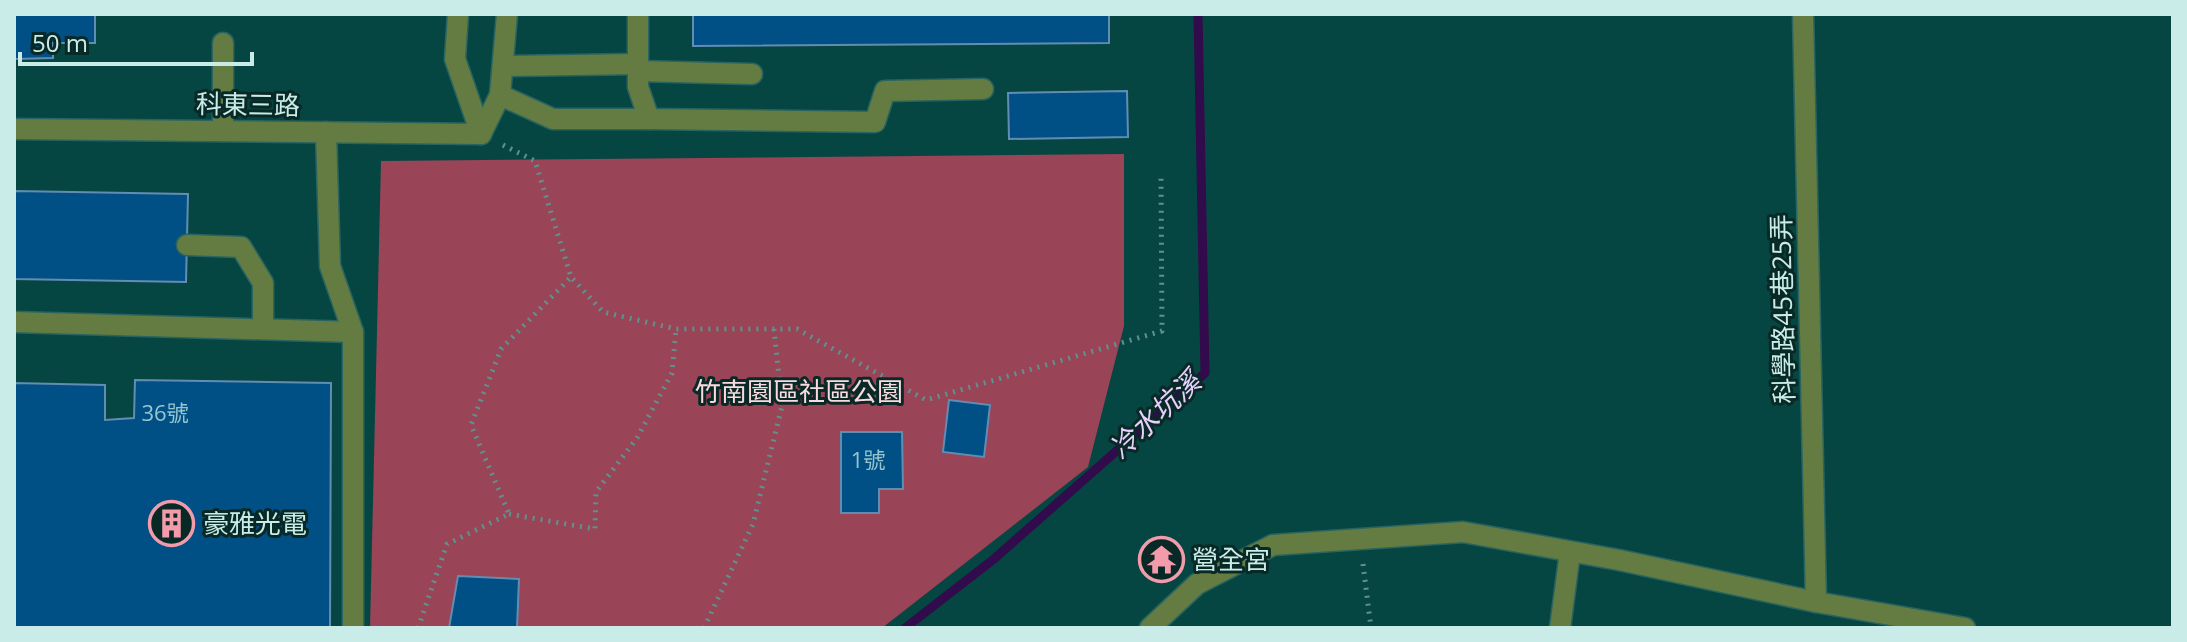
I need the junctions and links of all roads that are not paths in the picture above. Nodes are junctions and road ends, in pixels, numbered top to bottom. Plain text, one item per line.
1 (458, 14) edge
2 (507, 14) edge
3 (1803, 14) edge
4 (640, 16) edge
5 (223, 43) dead end
6 (504, 66) junction
7 (638, 68) junction
8 (752, 74) dead end
9 (983, 89) dead end
10 (500, 95) junction
11 (649, 119) junction
12 (14, 129) edge
13 (223, 131) junction
14 (326, 132) junction
15 (481, 134) junction
16 (187, 245) dead end
17 (14, 322) edge
18 (263, 329) junction
19 (353, 332) junction
20 (1570, 552) junction
21 (1816, 602) junction
22 (353, 628) edge
23 (1150, 628) edge
24 (1560, 628) edge
25 (1965, 628) edge

1 - 15 street
2 - 6 street
3 - 21 street, 科學路45巷25弄
4 - 7 street
5 - 13 street
6 - 7 street
6 - 10 street
7 - 8 street
7 - 11 street
9 - 11 street
10 - 11 street
10 - 15 street
12 - 13 street, 科東三路
13 - 14 street, 科東三路
14 - 15 street, 科東三路
14 - 19 street
16 - 18 street
17 - 18 street
18 - 19 street
19 - 22 street
20 - 21 street
20 - 23 street
20 - 24 street
21 - 25 street

